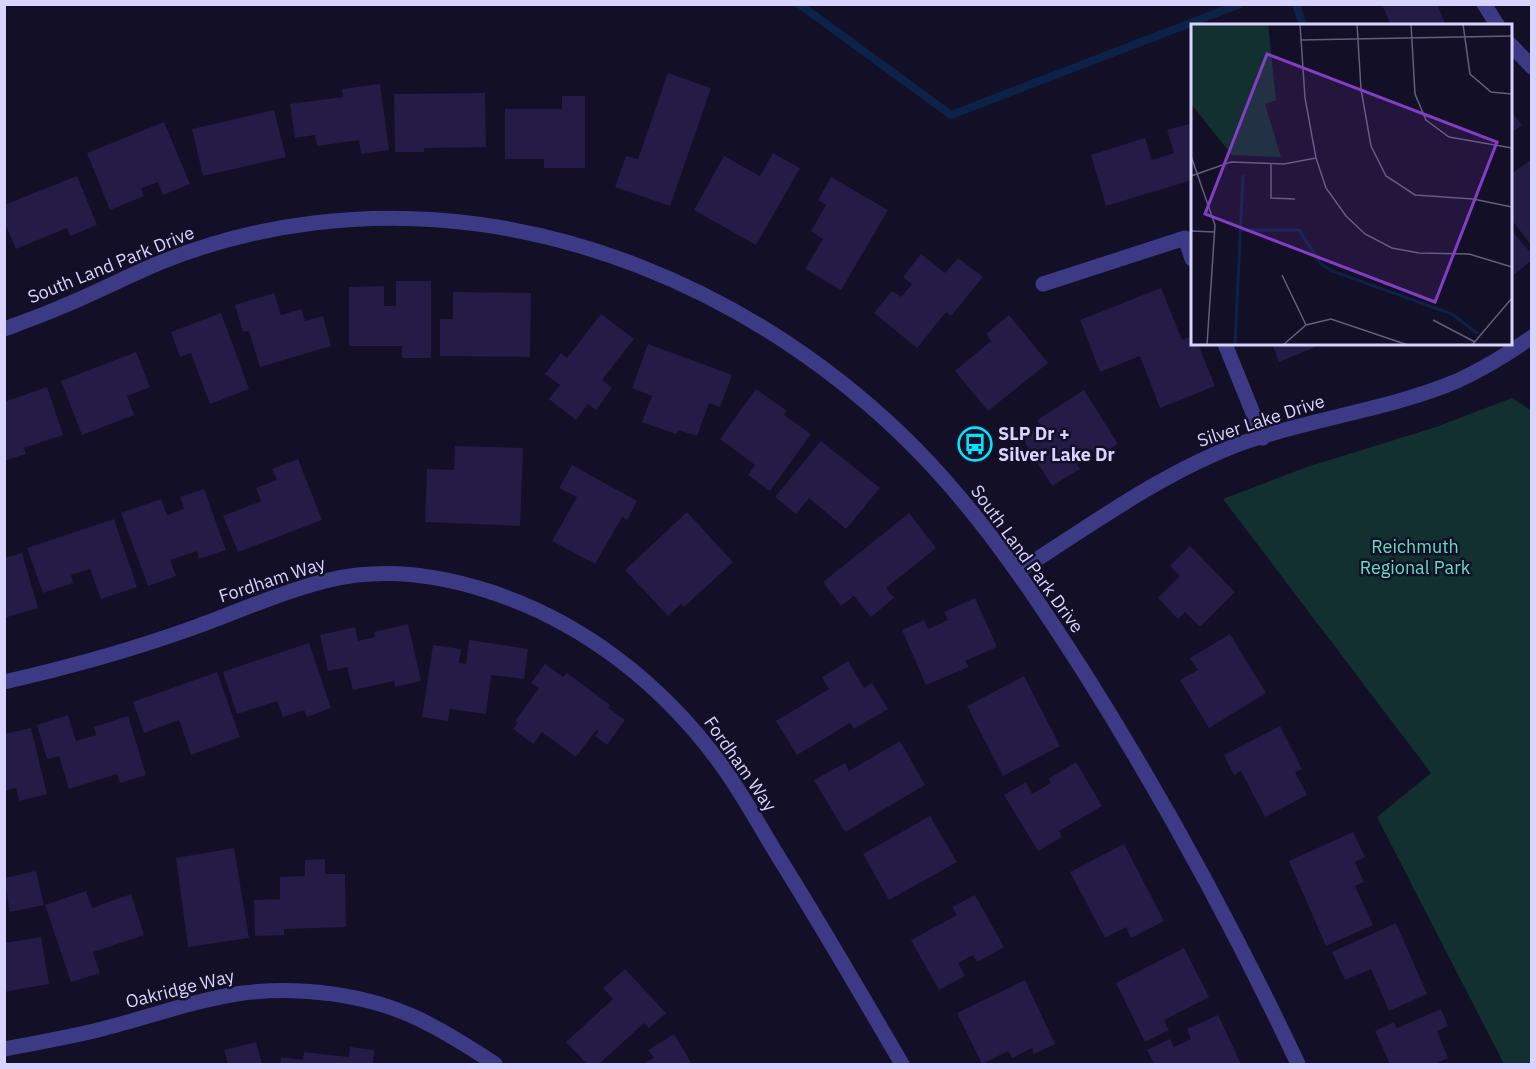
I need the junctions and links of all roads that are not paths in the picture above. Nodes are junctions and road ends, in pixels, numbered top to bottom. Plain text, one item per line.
1 (1484, 4) edge
2 (1497, 24) edge
3 (1512, 46) edge
4 (1532, 67) edge
5 (1191, 256) edge
6 (1043, 284) dead end
7 (4, 329) edge
8 (1532, 337) edge
9 (1225, 345) edge
10 (1263, 438) junction
11 (1017, 572) junction
12 (4, 682) edge
13 (4, 1049) edge
14 (495, 1065) edge
15 (902, 1065) edge
16 (1298, 1065) edge

1 - 2 street
3 - 4 street
5 - 6 street
7 - 11 street, South Land Park Drive
8 - 10 street, Silver Lake Drive
9 - 10 street
10 - 11 street, Silver Lake Drive
11 - 16 street, South Land Park Drive
12 - 15 street, Fordham Way
13 - 14 street, Oakridge Way

